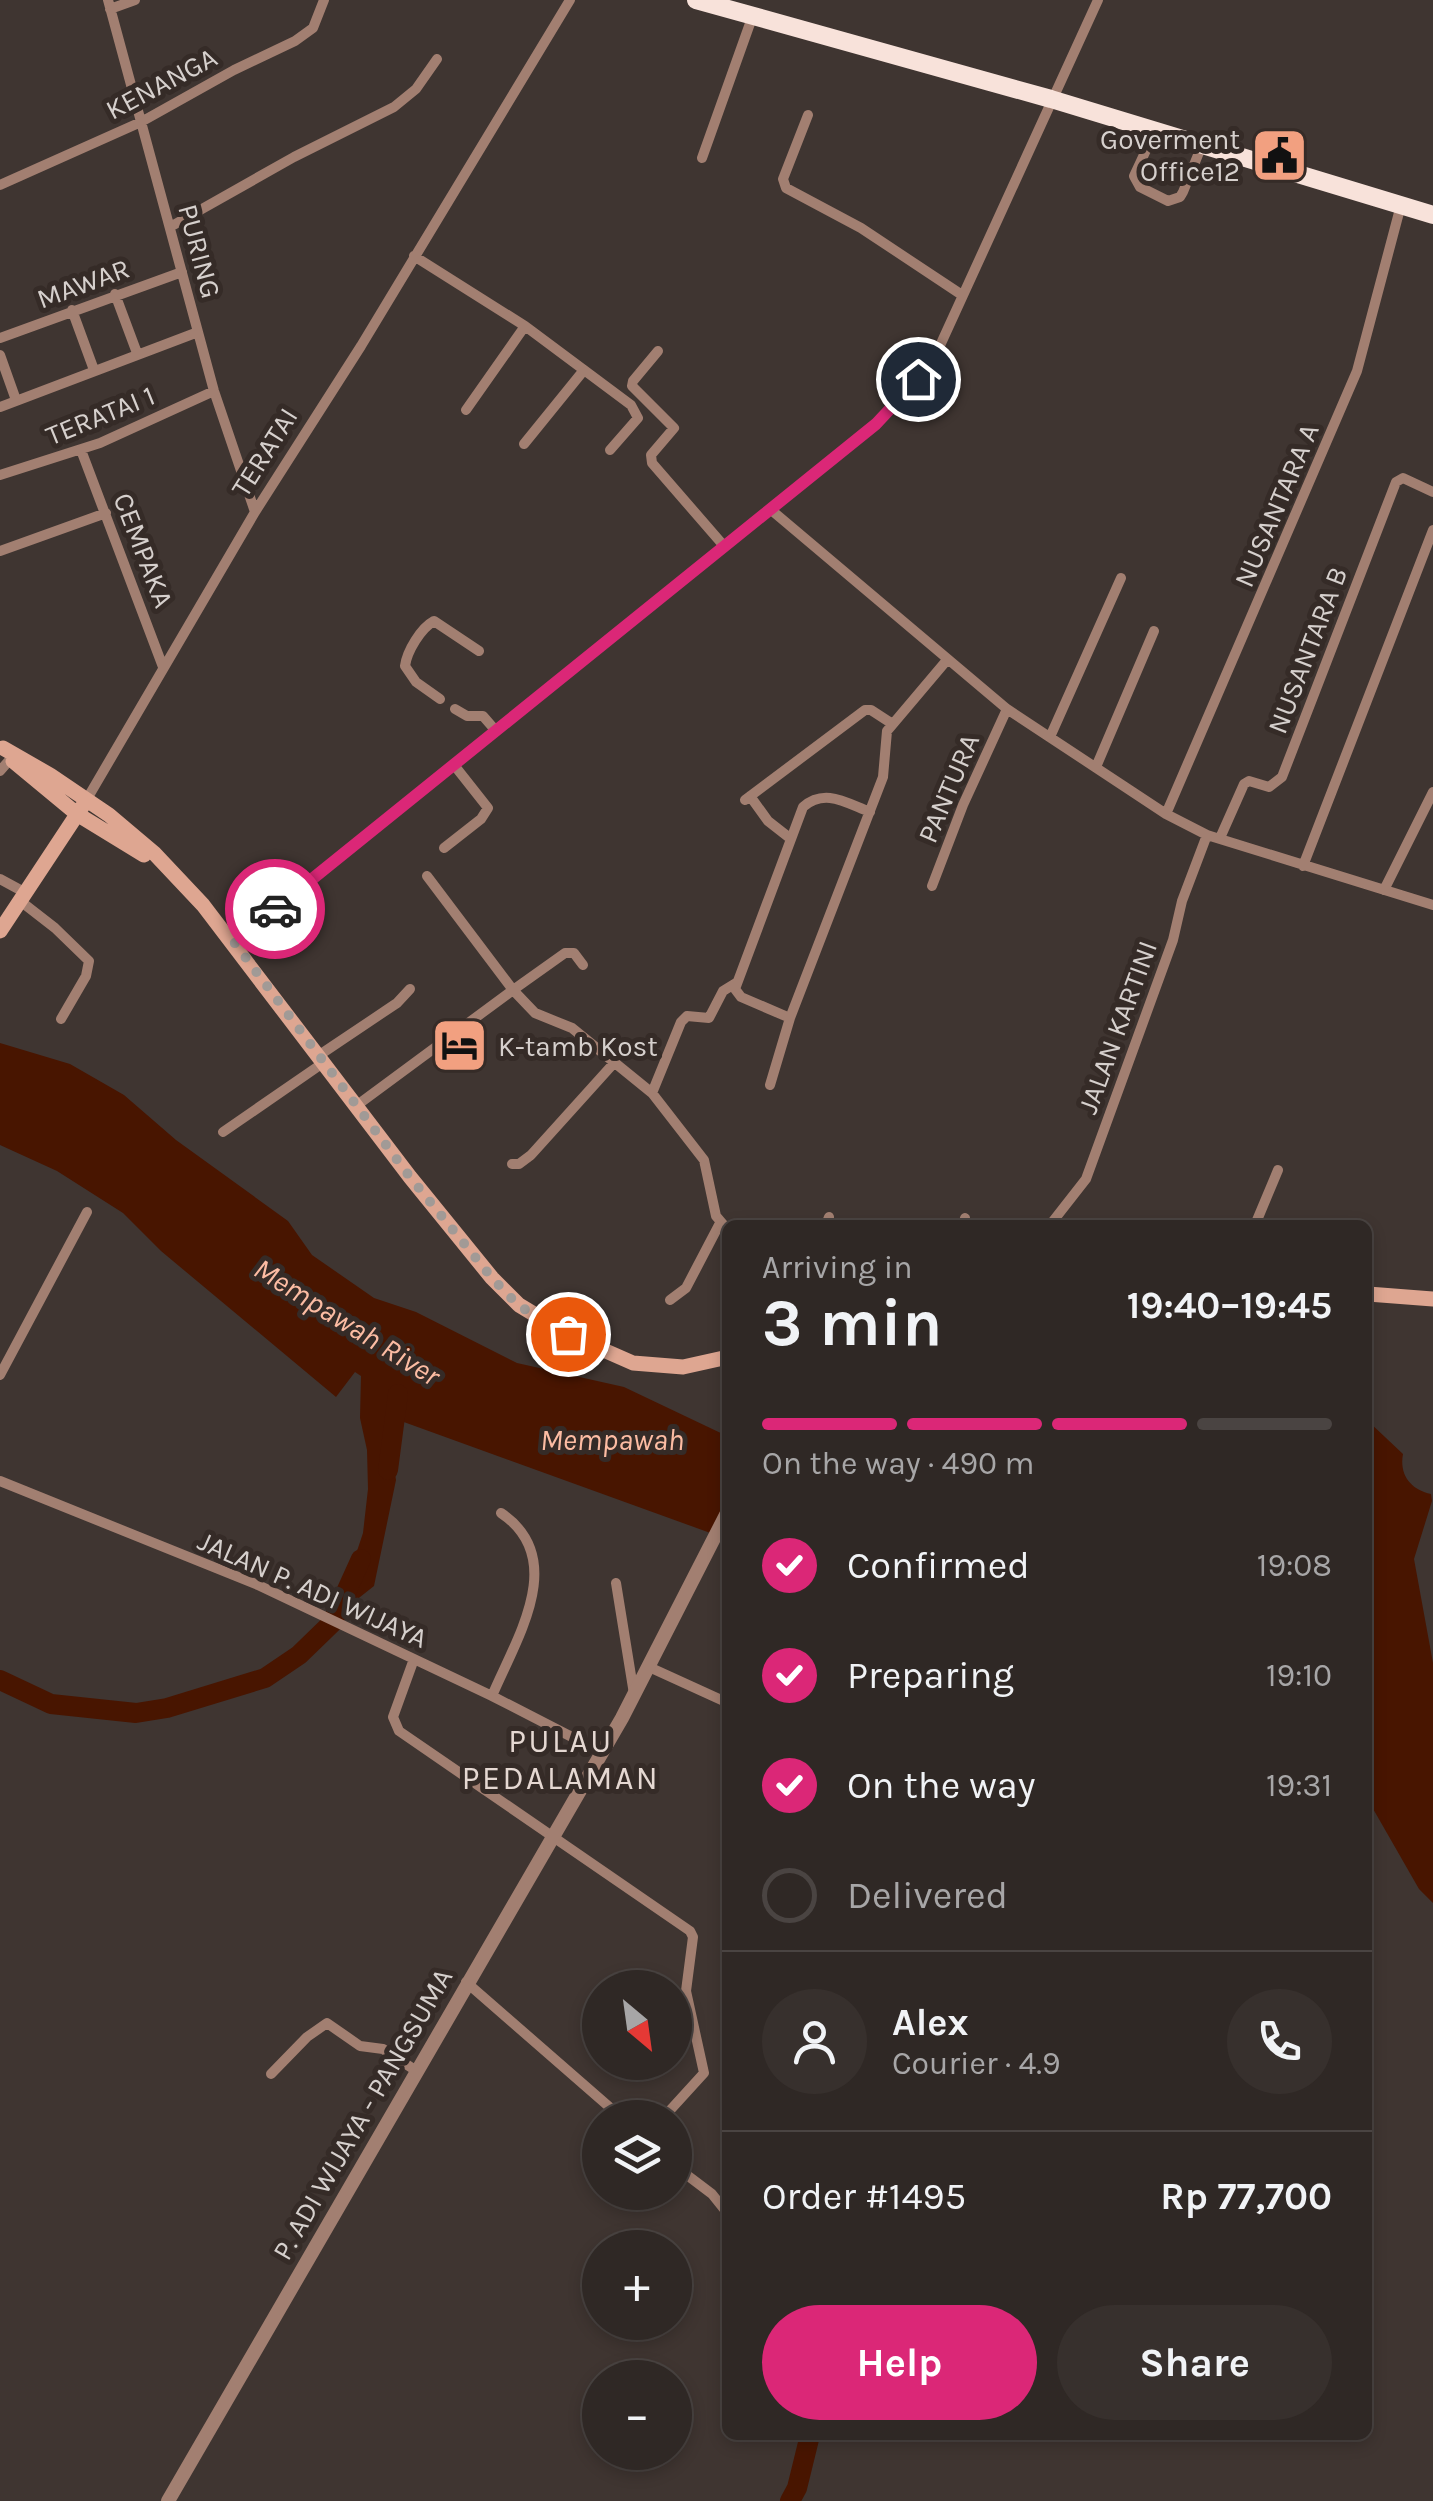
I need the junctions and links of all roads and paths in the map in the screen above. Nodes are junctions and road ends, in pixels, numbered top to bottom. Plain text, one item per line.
1 (135, 0) edge
2 (324, 0) edge
3 (570, 0) edge
4 (696, 0) edge
5 (1098, 0) edge
6 (109, 4) edge
7 (753, 15) junction
8 (437, 60) dead end
9 (1051, 99) junction
10 (808, 115) dead end
11 (142, 122) junction
12 (1155, 131) junction
13 (1202, 145) junction
14 (702, 158) dead end
15 (0, 185) edge
16 (1401, 205) junction
17 (1433, 215) edge
18 (170, 226) junction
19 (414, 256) junction
20 (182, 272) junction
21 (115, 294) junction
22 (962, 295) junction
23 (72, 310) junction
24 (526, 326) junction
25 (198, 332) junction
26 (0, 338) edge
27 (658, 351) dead end
28 (137, 353) junction
29 (0, 355) edge
30 (94, 370) junction
31 (584, 370) junction
32 (214, 391) junction
33 (16, 400) junction
34 (0, 406) edge
35 (466, 410) dead end
36 (524, 444) dead end
37 (81, 450) junction
38 (610, 450) dead end
39 (0, 475) edge
40 (1433, 492) edge
41 (770, 509) junction
42 (106, 512) junction
43 (255, 512) junction
44 (1433, 530) edge
45 (724, 546) junction
46 (0, 551) edge
47 (1121, 578) dead end
48 (1154, 631) dead end
49 (479, 651) dead end
50 (947, 660) junction
51 (163, 667) junction
52 (440, 699) dead end
53 (455, 709) dead end
54 (1007, 709) junction
55 (891, 723) junction
56 (496, 731) junction
57 (1050, 737) junction
58 (5, 756) edge
59 (454, 765) junction
60 (1096, 767) junction
61 (1433, 792) edge
62 (87, 799) junction
63 (870, 812) junction
64 (77, 814) junction
65 (1166, 814) junction
66 (1207, 835) junction
67 (1220, 838) junction
68 (791, 839) junction
69 (444, 848) dead end
70 (1303, 866) junction
71 (169, 870) junction
72 (427, 876) dead end
73 (2, 884) edge
74 (932, 886) dead end
75 (1384, 890) junction
76 (21, 896) junction
77 (1433, 906) edge
78 (0, 931) edge
79 (234, 942) junction
80 (582, 965) dead end
81 (736, 984) junction
82 (410, 989) dead end
83 (514, 990) junction
84 (790, 1018) junction
85 (61, 1019) dead end
86 (320, 1060) junction
87 (614, 1063) junction
88 (770, 1086) dead end
89 (652, 1093) junction
90 (356, 1106) junction
91 (223, 1132) dead end
92 (512, 1164) dead end
93 (1278, 1170) dead end
94 (87, 1212) dead end
95 (722, 1220) edge
96 (1054, 1220) edge
97 (1257, 1220) edge
98 (722, 1229) edge
99 (1372, 1294) edge
100 (1433, 1299) edge
101 (670, 1300) dead end
102 (722, 1359) edge
103 (0, 1374) edge
104 (0, 1481) edge
105 (501, 1513) dead end
106 (722, 1523) edge
107 (616, 1583) dead end
108 (414, 1659) junction
109 (649, 1667) junction
110 (634, 1695) junction
111 (492, 1696) junction
112 (722, 1700) edge
113 (601, 1752) junction
114 (553, 1837) junction
115 (466, 1982) junction
116 (415, 2070) junction
117 (270, 2074) dead end
118 (601, 2100) edge
119 (680, 2100) edge
120 (692, 2179) edge
121 (722, 2206) edge
122 (168, 2501) edge

1 - 6 street
2 - 11 street, KENANGA
3 - 19 street, TERATAI
4 - 7 highway
5 - 9 street
6 - 11 street, PURING
7 - 9 highway
7 - 14 street
8 - 18 street
9 - 12 highway
9 - 22 street
10 - 22 street
11 - 15 street, KENANGA
11 - 18 street, PURING
12 - 13 highway
12 - 13 street
13 - 16 highway
16 - 17 highway
16 - 65 street, NUSANTARA A
18 - 20 street, PURING
19 - 24 street
19 - 43 street, TERATAI
20 - 21 street, MAWAR
20 - 25 street, PURING
21 - 23 street, MAWAR
21 - 28 street
22 - 41 street
23 - 26 street, MAWAR
23 - 30 street
24 - 31 street
24 - 35 street
25 - 28 street
25 - 32 street, PURING
27 - 45 street
28 - 30 street
29 - 33 street
30 - 33 street
31 - 36 street
31 - 38 street
32 - 37 street, TERATAI 1
32 - 43 street, PURING
33 - 34 street
37 - 39 street, TERATAI 1
37 - 42 street, CEMPAKA
40 - 67 street, NUSANTARA B
41 - 45 street
41 - 50 street
42 - 46 street
42 - 51 street, CEMPAKA
43 - 51 street, TERATAI
44 - 70 street
45 - 56 street
47 - 57 street
48 - 60 street
49 - 52 street
50 - 54 street
50 - 55 street
51 - 62 street, TERATAI
53 - 56 street
54 - 57 street
54 - 74 street, PANTURA
55 - 63 street
55 - 68 street
56 - 59 street
57 - 60 street
58 - 62 main road
58 - 64 main road
59 - 69 street
59 - 79 street
60 - 65 street
61 - 75 street
62 - 64 main road, TERATAI
62 - 71 main road
63 - 68 street
63 - 84 street
64 - 71 main road
64 - 76 main road, TERATAI
65 - 66 street
66 - 67 street
66 - 96 street, JALAN KARTINI
67 - 70 street
68 - 81 street
70 - 75 street
71 - 79 main road
72 - 83 street
73 - 76 street
75 - 77 street
76 - 78 main road, TERATAI
76 - 85 street
79 - 86 main road
80 - 83 street
81 - 84 street
81 - 89 street
82 - 86 street
83 - 87 street
83 - 90 street
84 - 88 street
86 - 90 main road
86 - 91 street
87 - 89 street
87 - 92 street
89 - 95 street
90 - 102 main road
93 - 97 street
94 - 103 street
98 - 101 street
99 - 100 main road
104 - 108 street, JALAN P. ADI WIJAYA
105 - 111 street
106 - 109 street, P. ADI WIJAYA - PANGSUMA
107 - 110 street
108 - 111 street, JALAN P. ADI WIJAYA
108 - 114 street
109 - 110 street, P. ADI WIJAYA - PANGSUMA
109 - 112 street
110 - 113 street, P. ADI WIJAYA - PANGSUMA
111 - 113 street, JALAN P. ADI WIJAYA
113 - 114 street, P. ADI WIJAYA - PANGSUMA
114 - 115 street, P. ADI WIJAYA - PANGSUMA
114 - 119 street
115 - 116 street, P. ADI WIJAYA - PANGSUMA
115 - 118 street
116 - 117 street
116 - 122 street, P. ADI WIJAYA - PANGSUMA
120 - 121 street

